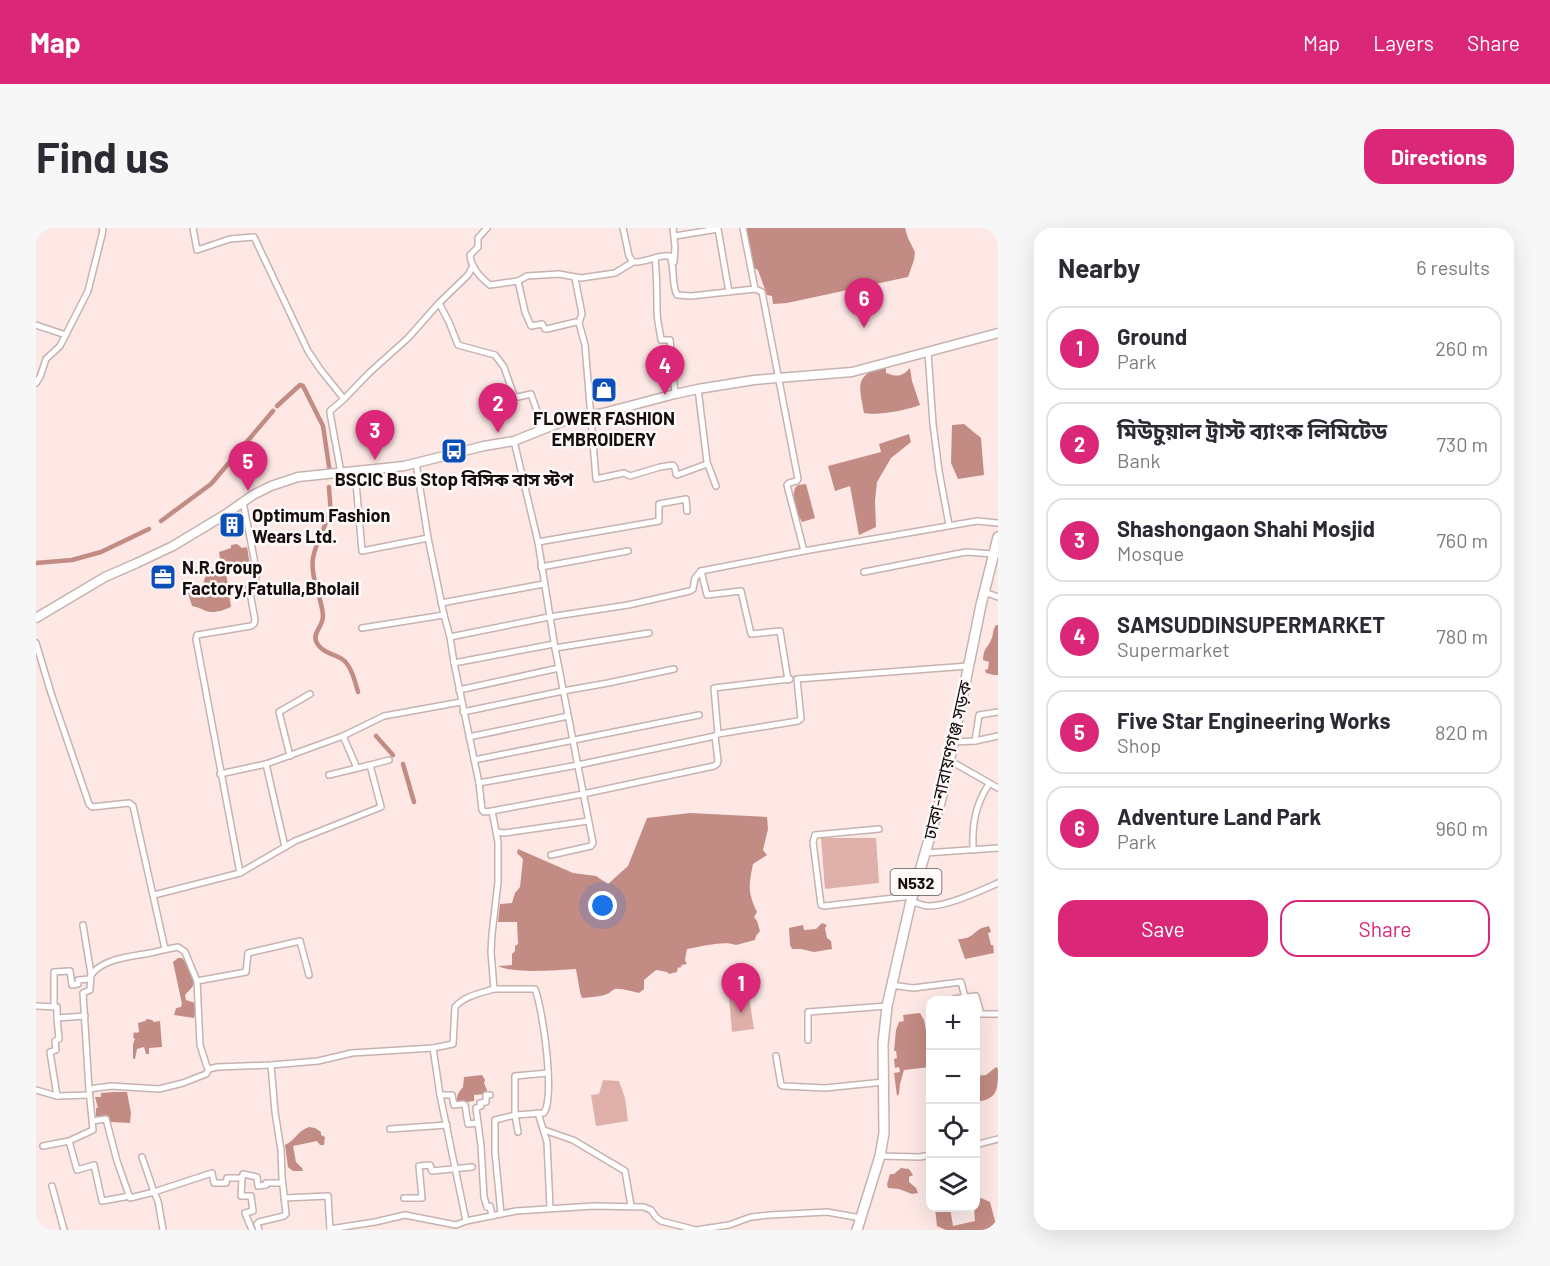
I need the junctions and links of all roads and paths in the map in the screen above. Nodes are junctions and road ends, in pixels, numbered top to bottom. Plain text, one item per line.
1 (103, 228) edge
2 (193, 228) edge
3 (253, 228) edge
4 (487, 228) edge
5 (623, 228) edge
6 (673, 228) edge
7 (743, 228) edge
8 (675, 236) junction
9 (254, 237) junction
10 (655, 258) junction
11 (633, 262) junction
12 (473, 266) junction
13 (673, 266) junction
14 (575, 278) junction
15 (518, 281) junction
16 (755, 289) junction
17 (729, 292) junction
18 (440, 303) junction
19 (579, 322) junction
20 (36, 325) edge
21 (998, 333) edge
22 (66, 335) junction
23 (928, 352) junction
24 (39, 367) edge
25 (778, 378) junction
26 (36, 382) edge
27 (698, 389) junction
28 (675, 394) junction
29 (344, 399) junction
30 (591, 415) junction
31 (541, 431) junction
32 (514, 441) junction
33 (416, 463) junction
34 (707, 464) junction
35 (355, 471) junction
36 (341, 473) junction
37 (716, 486) dead end
38 (243, 502) junction
39 (687, 511) dead end
40 (998, 523) edge
41 (949, 525) junction
42 (998, 537) edge
43 (428, 538) junction
44 (538, 542) junction
45 (628, 551) dead end
46 (804, 551) junction
47 (993, 554) junction
48 (542, 567) junction
49 (701, 571) junction
50 (864, 572) dead end
51 (544, 584) junction
52 (984, 592) junction
53 (998, 597) edge
54 (441, 603) junction
55 (444, 615) junction
56 (549, 617) junction
57 (36, 618) edge
58 (362, 628) dead end
59 (649, 633) dead end
60 (450, 637) junction
61 (36, 643) edge
62 (555, 646) junction
63 (454, 663) junction
64 (968, 666) junction
65 (559, 668) junction
66 (674, 669) dead end
67 (797, 679) junction
68 (788, 680) junction
69 (459, 690) junction
70 (563, 691) junction
71 (310, 693) dead end
72 (461, 702) junction
73 (463, 712) junction
74 (998, 712) edge
75 (699, 715) dead end
76 (568, 716) junction
77 (716, 735) junction
78 (343, 736) junction
79 (998, 736) edge
80 (469, 737) junction
81 (573, 740) junction
82 (975, 741) junction
83 (953, 742) junction
84 (290, 756) junction
85 (389, 760) dead end
86 (474, 760) junction
87 (949, 760) junction
88 (266, 764) junction
89 (370, 765) junction
90 (578, 765) junction
91 (357, 768) junction
92 (220, 774) junction
93 (329, 775) dead end
94 (479, 783) junction
95 (989, 784) junction
96 (998, 788) edge
97 (583, 794) junction
98 (492, 811) junction
99 (588, 821) junction
100 (879, 829) dead end
101 (497, 833) junction
102 (285, 847) junction
103 (998, 848) edge
104 (973, 850) junction
105 (925, 853) junction
106 (551, 855) dead end
107 (240, 873) junction
108 (998, 883) edge
109 (154, 895) junction
110 (911, 898) junction
111 (83, 926) dead end
112 (165, 949) junction
113 (91, 974) junction
114 (309, 975) dead end
115 (197, 981) junction
116 (891, 985) junction
117 (494, 989) junction
118 (964, 996) edge
119 (36, 1006) edge
120 (887, 1006) junction
121 (54, 1007) junction
122 (980, 1010) edge
123 (998, 1014) edge
124 (85, 1016) junction
125 (57, 1018) junction
126 (808, 1040) dead end
127 (433, 1048) junction
128 (776, 1056) dead end
129 (271, 1065) junction
130 (209, 1069) junction
131 (548, 1073) junction
132 (884, 1082) junction
133 (36, 1090) edge
134 (89, 1092) junction
135 (440, 1095) junction
136 (490, 1095) dead end
137 (57, 1096) junction
138 (538, 1113) junction
139 (515, 1115) junction
140 (92, 1121) junction
141 (478, 1123) junction
142 (447, 1125) junction
143 (390, 1129) dead end
144 (544, 1130) junction
145 (518, 1132) dead end
146 (998, 1139) edge
147 (69, 1141) junction
148 (980, 1144) edge
149 (43, 1146) dead end
150 (880, 1156) junction
151 (926, 1156) edge
152 (142, 1157) dead end
153 (472, 1167) dead end
154 (456, 1168) junction
155 (242, 1178) junction
156 (282, 1183) junction
157 (52, 1186) dead end
158 (154, 1192) junction
159 (130, 1196) junction
160 (284, 1198) junction
161 (404, 1198) dead end
162 (631, 1206) junction
163 (550, 1208) junction
164 (501, 1214) junction
165 (492, 1216) junction
166 (861, 1218) junction
167 (466, 1221) junction
168 (668, 1222) junction
169 (456, 1228) edge
170 (64, 1230) edge
171 (163, 1230) edge
172 (252, 1230) edge
173 (259, 1230) edge
174 (330, 1230) edge
175 (667, 1230) edge
176 (696, 1230) edge
177 (857, 1230) edge

1 - 22 street
2 - 9 street
3 - 9 street
4 - 12 street
5 - 11 street
6 - 8 street
7 - 16 street
8 - 13 street
8 - 17 street
9 - 29 street
10 - 11 street
10 - 13 street
10 - 28 street
11 - 14 street
12 - 15 street
12 - 18 street
13 - 17 street
14 - 15 street
14 - 19 street
15 - 19 street
16 - 17 street
16 - 25 street
18 - 29 street
18 - 31 street
19 - 30 street
20 - 22 street
21 - 23 main road
22 - 24 street
23 - 25 main road
23 - 41 street
24 - 26 street
25 - 27 main road
25 - 46 street
27 - 28 main road
27 - 34 street
28 - 30 main road
29 - 36 street
30 - 31 main road
30 - 34 street
31 - 32 main road
32 - 33 main road
32 - 44 street
33 - 35 main road
33 - 43 street
34 - 37 street
35 - 36 main road
35 - 43 street
36 - 38 main road
38 - 57 main road
38 - 92 street
39 - 44 street
40 - 41 street
41 - 46 street
42 - 47 highway, ঢাকা-নারায়ণগঞ্জ সড়ক / N532
43 - 54 street
44 - 48 street
45 - 48 street
46 - 49 street
47 - 50 street
47 - 52 highway, ঢাকা-নারায়ণগঞ্জ সড়ক / N532
48 - 51 street
49 - 56 street
49 - 68 street
51 - 54 street
51 - 56 street
52 - 53 street
52 - 64 highway, ঢাকা-নারায়ণগঞ্জ সড়ক / N532
54 - 55 street
55 - 58 street
55 - 60 street
56 - 60 street
56 - 62 street
59 - 62 street
60 - 63 street
61 - 109 street
62 - 63 street
62 - 65 street
63 - 69 street
64 - 67 street
64 - 83 highway, ঢাকা-নারায়ণগঞ্জ সড়ক / N532
65 - 69 street
65 - 70 street
66 - 70 street
67 - 68 street
67 - 77 street
68 - 77 street
69 - 72 street
70 - 73 street
70 - 76 street
71 - 84 street
72 - 73 street
72 - 78 street
73 - 80 street
74 - 82 street
75 - 81 street
76 - 80 street
76 - 81 street
77 - 90 street
77 - 97 street
78 - 84 street
78 - 91 street
79 - 82 street
80 - 86 street
81 - 86 street
81 - 90 street
82 - 83 street
83 - 87 highway, ঢাকা-নারায়ণগঞ্জ সড়ক / N532
84 - 88 street
85 - 89 street
86 - 94 street
87 - 95 street
87 - 105 highway, ঢাকা-নারায়ণগঞ্জ সড়ক / N532
88 - 92 street
88 - 102 street
89 - 91 street
89 - 102 street
90 - 94 street
90 - 97 street
91 - 93 street
92 - 107 street
94 - 98 street
95 - 96 street
95 - 104 street
97 - 98 street
97 - 99 street
98 - 101 street
99 - 101 street
99 - 106 street
100 - 110 street
101 - 117 street
102 - 107 street
103 - 104 street
104 - 105 street
105 - 110 highway, ঢাকা-নারায়ণগঞ্জ সড়ক / N532
107 - 109 street
108 - 110 street
109 - 112 street
110 - 116 highway, ঢাকা-নারায়ণগঞ্জ সড়ক / N532
111 - 113 street
112 - 113 street
112 - 115 street
113 - 121 street
113 - 124 street
114 - 115 street
115 - 130 street
116 - 118 street
116 - 120 highway, ঢাকা-নারায়ণগঞ্জ সড়ক / N532
117 - 127 street
117 - 131 street
119 - 121 street
120 - 126 street
120 - 132 highway, ঢাকা-নারায়ণগঞ্জ সড়ক / N532
121 - 125 street
122 - 123 street
124 - 125 street
124 - 134 street
125 - 137 street
127 - 129 street
127 - 135 street
128 - 132 street
129 - 130 street
129 - 156 street
130 - 134 street
131 - 138 street
131 - 139 street
132 - 150 highway, ঢাকা-নারায়ণগঞ্জ সড়ক / N532
133 - 137 street
134 - 137 street
134 - 140 street
135 - 141 street
135 - 142 street
136 - 141 street
138 - 139 street
138 - 144 street
139 - 145 street
139 - 164 street
140 - 147 street
140 - 159 street
141 - 165 street
142 - 143 street
142 - 154 street
144 - 162 street
144 - 163 street
146 - 148 street
147 - 149 street
147 - 159 street
150 - 151 street
150 - 166 highway, ঢাকা-নারায়ণগঞ্জ সড়ক / N532
152 - 158 street
153 - 154 street
154 - 161 street
154 - 167 street
155 - 156 street
155 - 158 street
155 - 172 street
156 - 160 street
157 - 170 street
158 - 159 street
158 - 171 street
160 - 173 street
160 - 174 street
162 - 163 street
162 - 168 street
163 - 164 street
164 - 165 street
165 - 167 street
166 - 176 street
166 - 177 highway, ঢাকা-নারায়ণগঞ্জ সড়ক / N532
167 - 169 street
168 - 175 street
168 - 176 street
169 - 174 street

